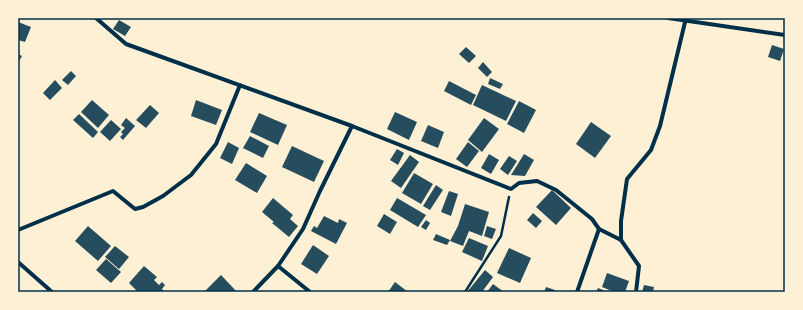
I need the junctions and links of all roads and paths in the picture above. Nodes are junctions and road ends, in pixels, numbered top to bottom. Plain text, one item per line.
1 (96, 18) edge
2 (668, 18) edge
3 (686, 19) edge
4 (785, 35) edge
5 (240, 85) junction
6 (352, 126) junction
7 (511, 189) junction
8 (599, 229) junction
9 (18, 230) edge
10 (621, 240) junction
11 (18, 262) edge
12 (278, 266) junction
13 (52, 292) edge
14 (253, 292) edge
15 (310, 292) edge
16 (465, 292) edge
17 (577, 292) edge
18 (636, 292) edge

1 - 5 street
2 - 3 street
3 - 4 street
3 - 10 street
5 - 6 street
5 - 9 street
6 - 7 street
6 - 12 street
7 - 8 street
7 - 16 path
8 - 10 street
8 - 17 street
10 - 18 street
11 - 13 street
12 - 14 street
12 - 15 street

